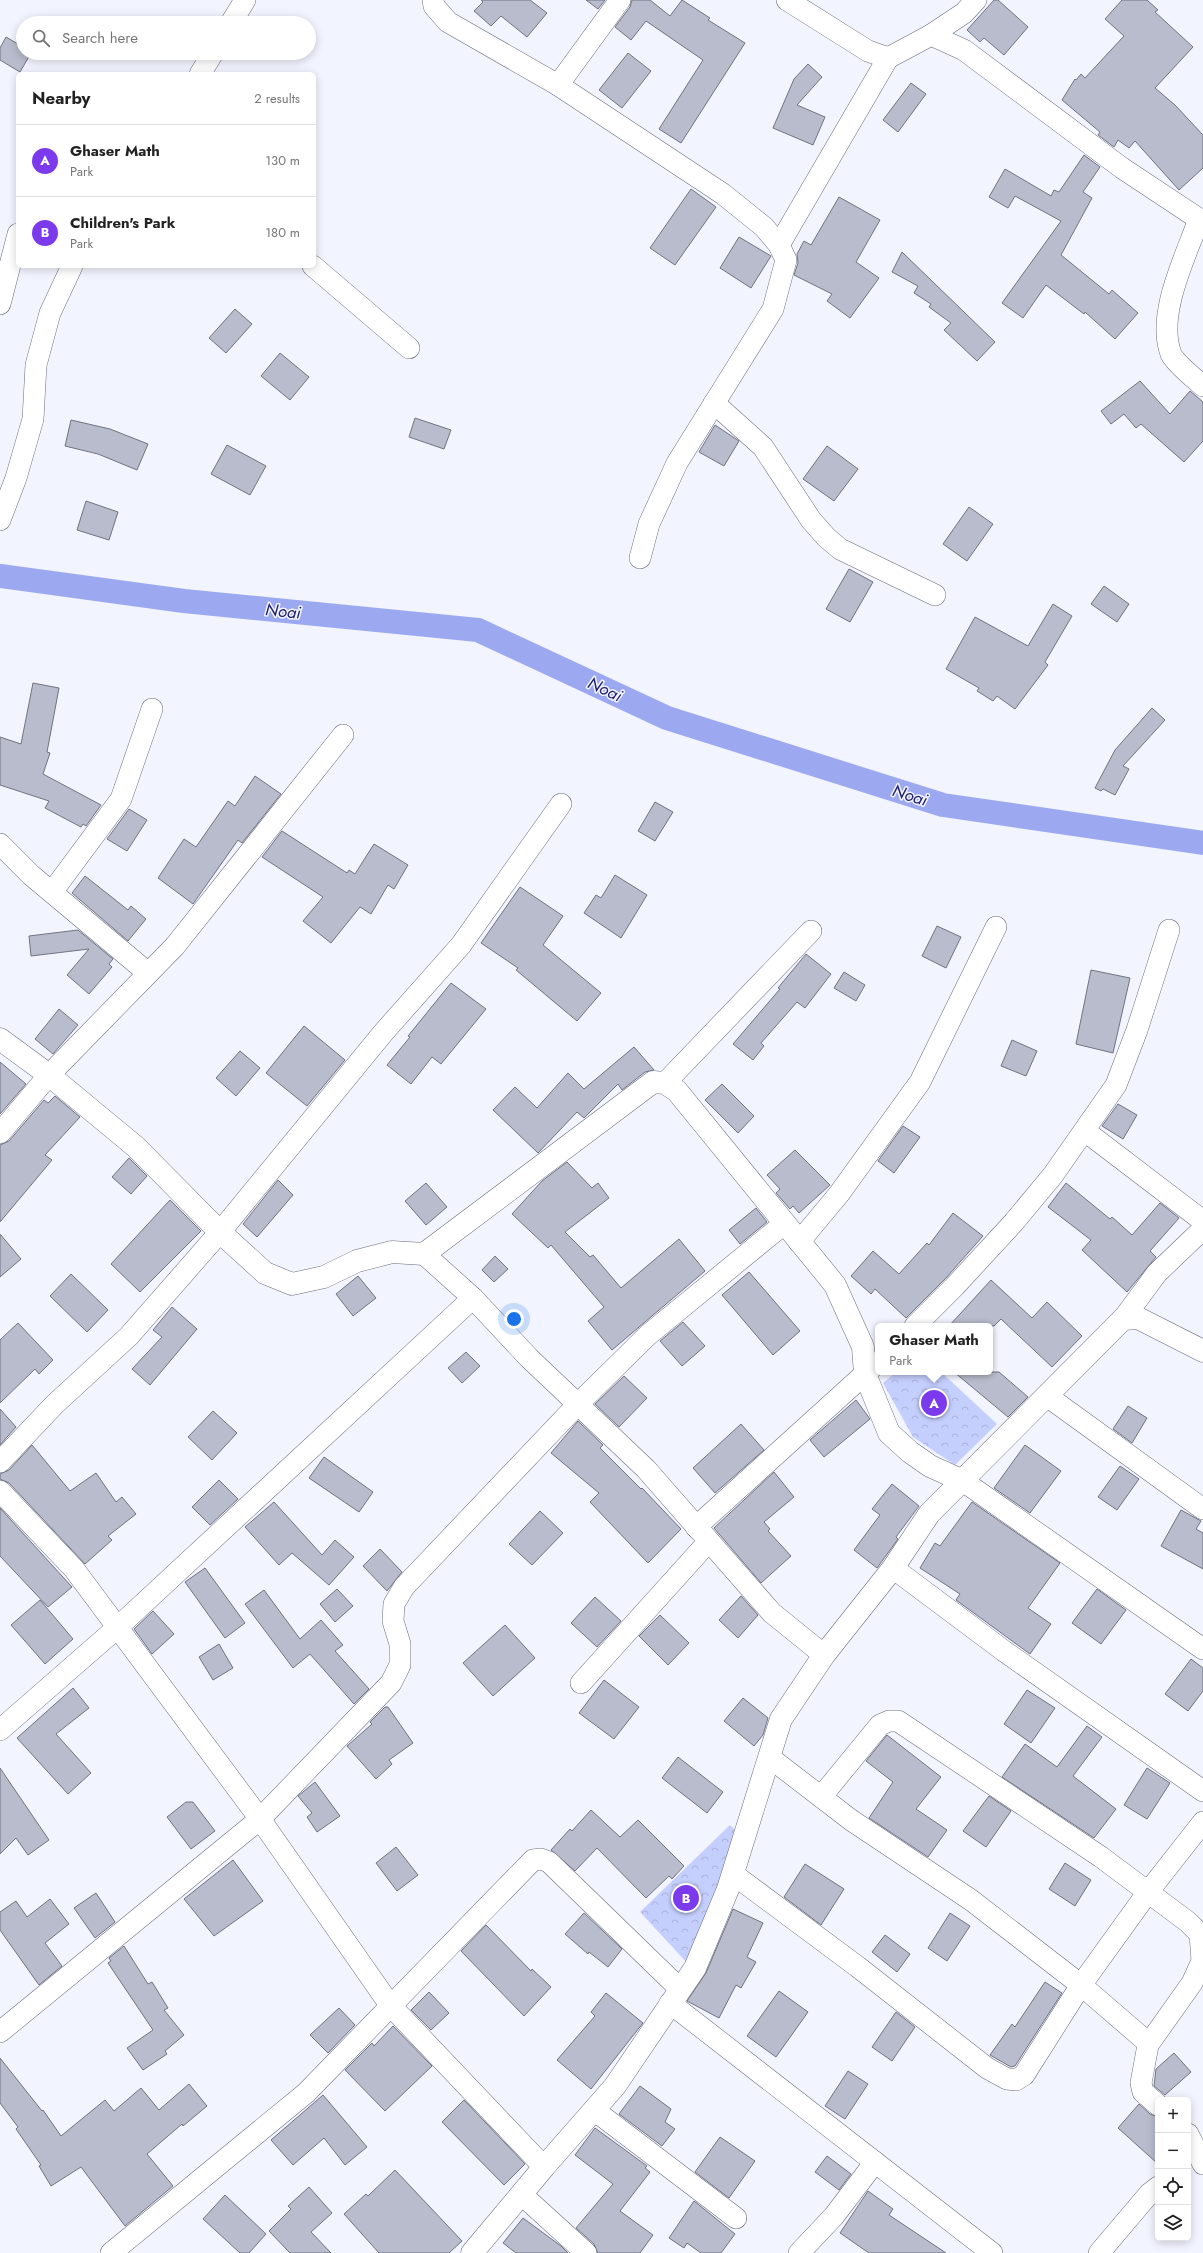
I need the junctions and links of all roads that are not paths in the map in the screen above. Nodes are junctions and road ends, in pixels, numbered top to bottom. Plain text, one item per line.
1 (245, 0) edge
2 (620, 0) edge
3 (787, 0) edge
4 (976, 0) edge
5 (431, 2) edge
6 (235, 16) edge
7 (932, 36) junction
8 (888, 58) junction
9 (209, 60) edge
10 (201, 72) edge
11 (558, 85) junction
12 (1201, 219) edge
13 (16, 242) edge
14 (779, 245) junction
15 (71, 268) edge
16 (315, 268) edge
17 (0, 304) edge
18 (409, 348) dead end
19 (1203, 386) edge
20 (714, 403) junction
21 (0, 520) edge
22 (640, 558) dead end
23 (935, 595) dead end
24 (152, 709) dead end
25 (343, 735) dead end
26 (561, 804) dead end
27 (0, 844) edge
28 (52, 892) junction
29 (996, 927) dead end
30 (1169, 930) dead end
31 (811, 931) dead end
32 (148, 973) junction
33 (0, 1040) edge
34 (49, 1075) junction
35 (665, 1083) junction
36 (1085, 1131) junction
37 (0, 1133) edge
38 (1203, 1221) edge
39 (785, 1223) junction
40 (1203, 1229) edge
41 (220, 1232) junction
42 (799, 1242) junction
43 (424, 1254) junction
44 (473, 1298) junction
45 (1123, 1319) junction
46 (918, 1323) edge
47 (1203, 1351) edge
48 (872, 1368) edge
49 (1047, 1396) junction
50 (578, 1404) junction
51 (0, 1462) edge
52 (963, 1481) junction
53 (0, 1491) edge
54 (1203, 1509) edge
55 (702, 1534) junction
56 (893, 1568) junction
57 (118, 1627) junction
58 (1203, 1649) edge
59 (824, 1655) junction
60 (581, 1683) dead end
61 (0, 1730) edge
62 (769, 1757) junction
63 (1203, 1791) edge
64 (821, 1797) junction
65 (260, 1819) junction
66 (1203, 1822) edge
67 (733, 1874) junction
68 (1148, 1892) junction
69 (1081, 1985) junction
70 (675, 1996) junction
71 (390, 2005) junction
72 (0, 2032) edge
73 (1148, 2045) junction
74 (1155, 2102) edge
75 (594, 2110) junction
76 (1191, 2140) edge
77 (875, 2162) junction
78 (1203, 2164) edge
79 (544, 2167) junction
80 (1203, 2169) edge
81 (1191, 2170) edge
82 (1155, 2189) edge
83 (521, 2194) junction
84 (736, 2218) dead end
85 (111, 2253) edge
86 (472, 2253) edge
87 (586, 2253) edge
88 (799, 2253) edge
89 (992, 2253) edge
90 (1099, 2253) edge

1 - 6 street
2 - 11 street
3 - 8 street
4 - 7 street
5 - 11 street
7 - 8 street
7 - 12 street
8 - 14 street
9 - 10 street
11 - 14 street
12 - 19 street
13 - 17 street
14 - 20 street
15 - 21 street
16 - 18 street
20 - 22 street
20 - 23 street
24 - 28 street
25 - 32 street
26 - 41 street
27 - 28 street
28 - 32 street
29 - 42 street
30 - 36 street
31 - 35 street
32 - 34 street
33 - 34 street
34 - 37 street
34 - 41 street
35 - 39 street
35 - 43 street
36 - 38 street
36 - 46 street
39 - 42 street
39 - 50 street
40 - 45 street
41 - 43 street
41 - 51 street
42 - 48 street
43 - 44 street
44 - 50 street
44 - 57 street
45 - 47 street
45 - 49 street
48 - 52 street
48 - 55 street
49 - 52 street
49 - 54 street
50 - 55 street
50 - 65 street
52 - 56 street
52 - 58 street
53 - 57 street
55 - 59 street
55 - 60 street
56 - 59 street
56 - 63 street
57 - 61 street
57 - 65 street
59 - 62 street
62 - 64 street
62 - 67 street
64 - 68 street
64 - 69 street
65 - 71 street
65 - 72 street
66 - 68 street
67 - 69 street
67 - 70 street
68 - 69 street
68 - 73 street
69 - 73 street
70 - 71 street
70 - 75 street
70 - 77 street
71 - 79 street
71 - 85 street
73 - 74 street
75 - 79 street
75 - 84 street
76 - 78 street
77 - 88 street
77 - 89 street
79 - 83 street
80 - 81 street
82 - 90 street
83 - 86 street
83 - 87 street

